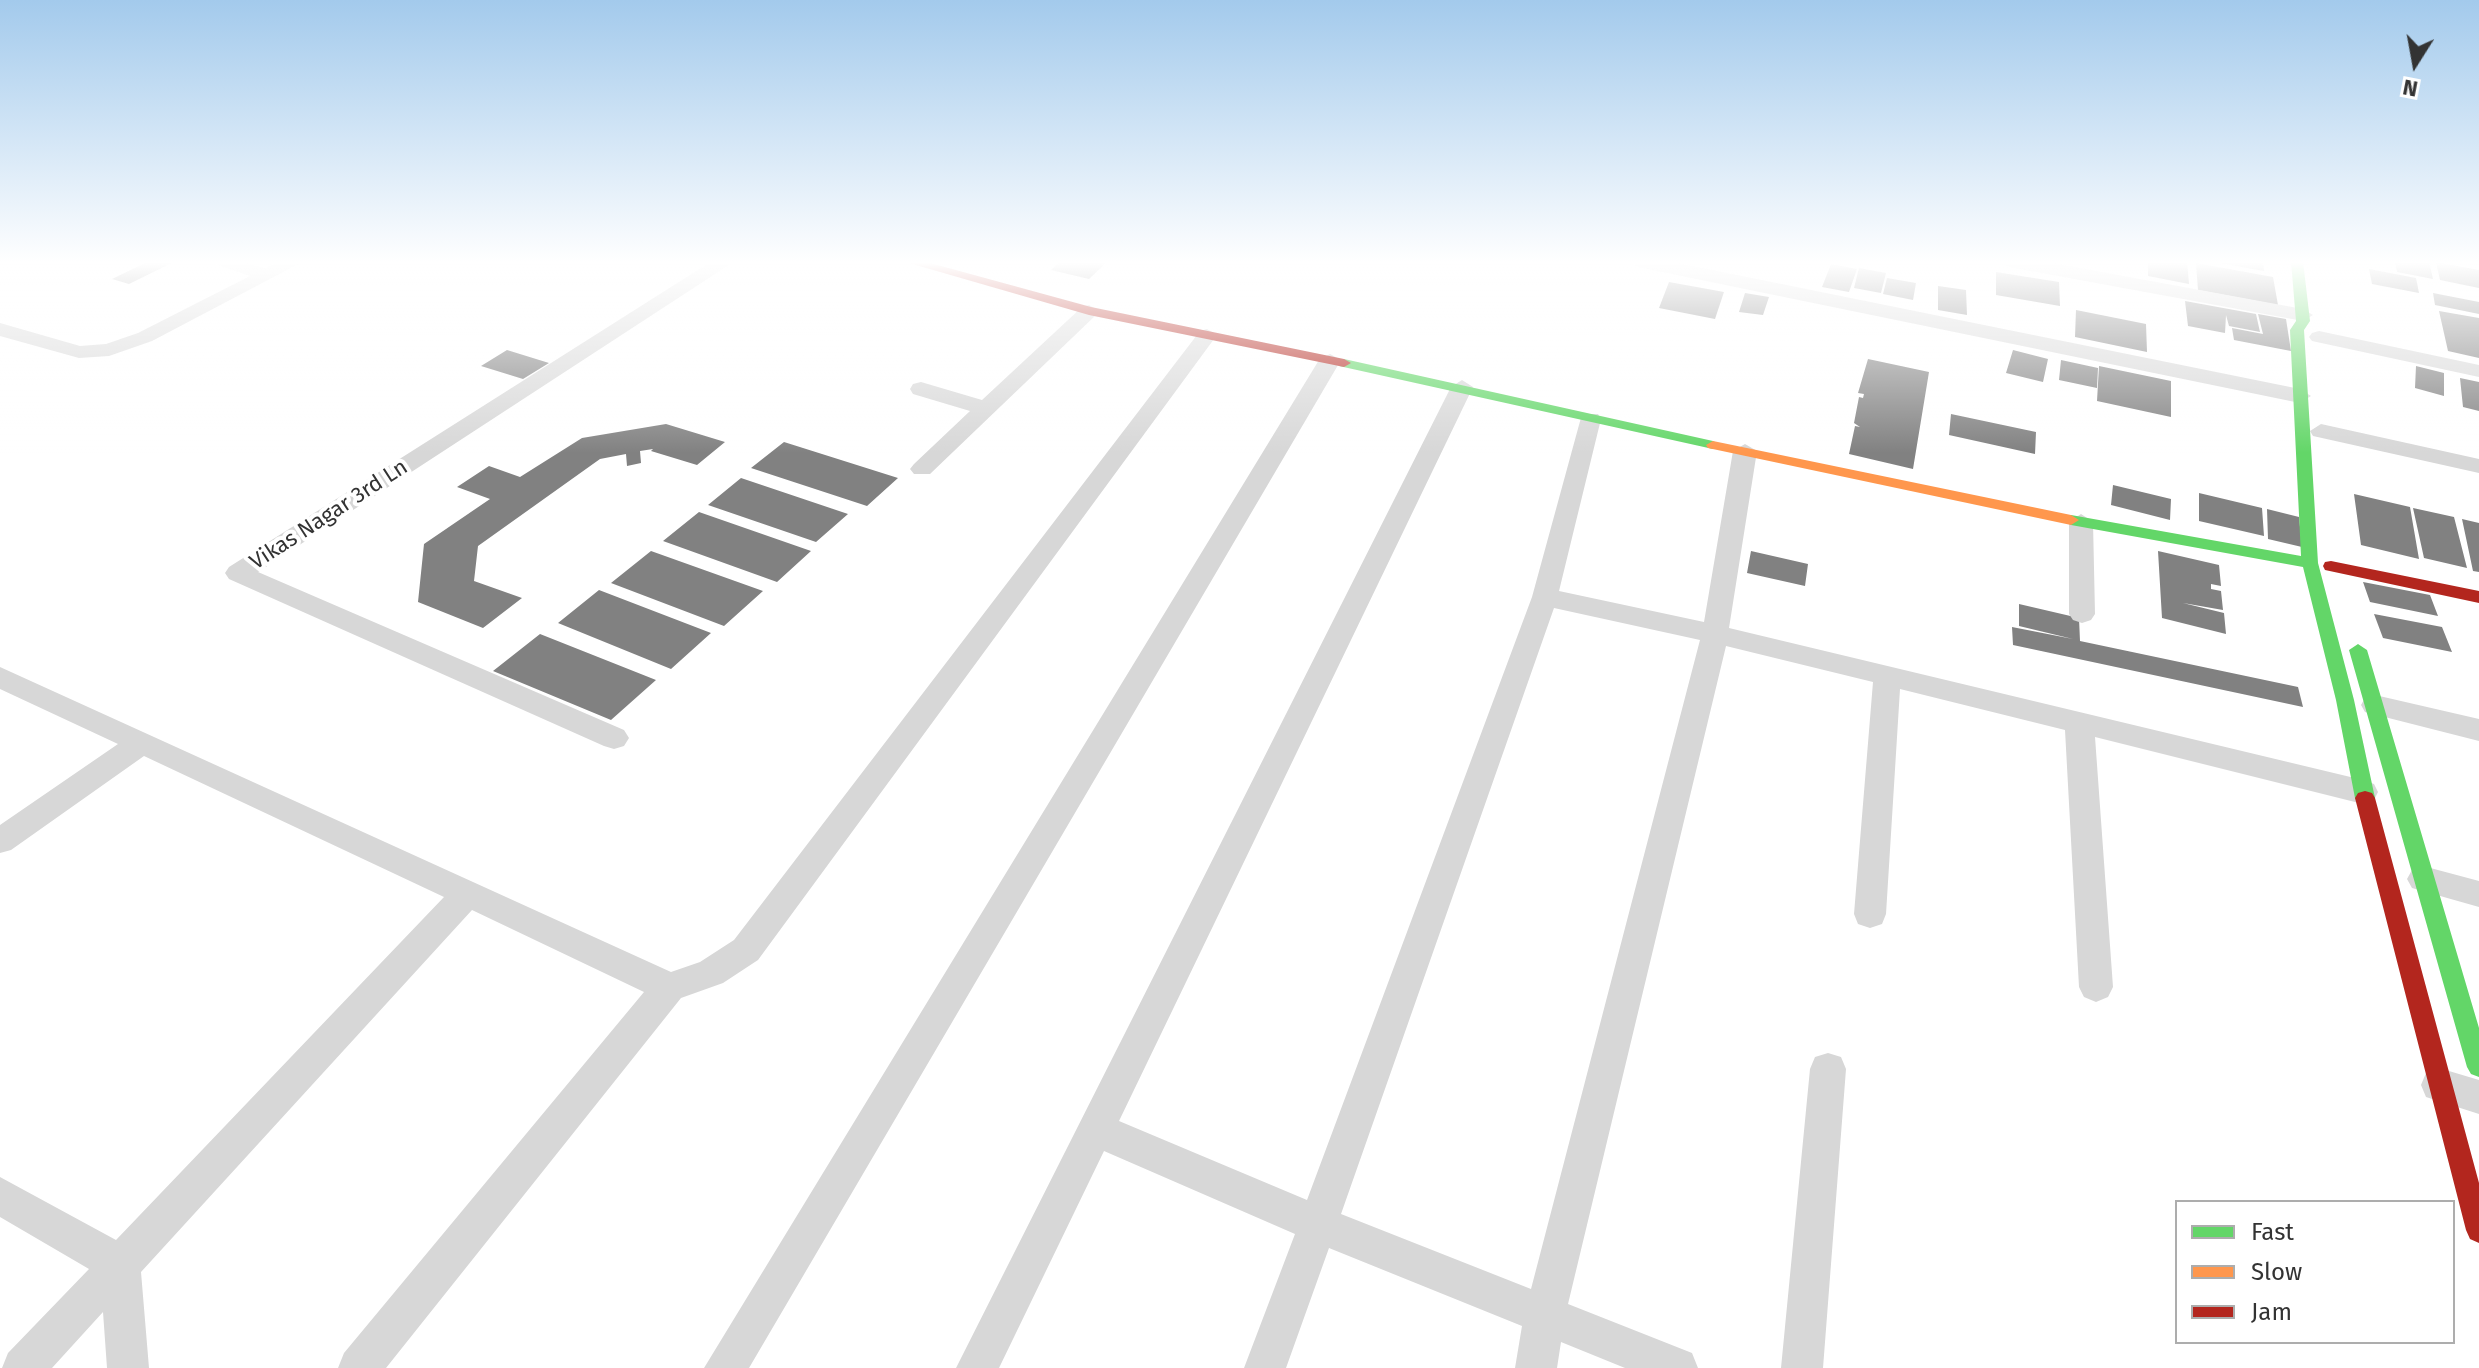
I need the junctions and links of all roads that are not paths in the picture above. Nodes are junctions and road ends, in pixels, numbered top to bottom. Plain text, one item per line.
1 (169, 325) edge
2 (626, 325) edge
3 (1074, 325) edge
4 (1157, 325) edge
5 (1951, 325) edge
6 (2300, 325) edge
7 (2307, 325) edge
8 (0, 329) edge
9 (1207, 335) junction
10 (2319, 345) joint
11 (1330, 360) junction
12 (2479, 371) edge
13 (1462, 387) junction
14 (921, 389) dead end
15 (2300, 396) junction
16 (986, 409) junction
17 (1590, 419) junction
18 (2321, 423) joint
19 (1745, 451) junction
20 (2323, 461) dead end
21 (2479, 466) edge
22 (922, 469) dead end
23 (2081, 522) junction
24 (2310, 563) junction
25 (2340, 594) dead end
26 (1545, 597) junction
27 (2479, 597) edge
28 (2082, 614) dead end
29 (1715, 634) junction
30 (2353, 636) dead end
31 (0, 677) edge
32 (1887, 678) junction
33 (2375, 705) junction
34 (2079, 722) junction
35 (2479, 730) edge
36 (614, 738) dead end
37 (143, 742) junction
38 (2363, 792) junction
39 (0, 841) edge
40 (2423, 879) junction
41 (2479, 894) edge
42 (466, 895) junction
43 (1870, 914) dead end
44 (669, 987) junction
45 (2096, 987) dead end
46 (2479, 1067) edge
47 (1828, 1069) dead end
48 (2439, 1085) junction
49 (2479, 1097) edge
50 (1096, 1129) junction
51 (0, 1196) edge
52 (1318, 1224) junction
53 (2479, 1230) edge
54 (120, 1265) junction
55 (1545, 1315) junction
56 (23, 1368) edge
57 (128, 1368) edge
58 (359, 1368) edge
59 (725, 1368) edge
60 (977, 1368) edge
61 (1265, 1368) edge
62 (1536, 1368) edge
63 (1677, 1368) edge
64 (1802, 1368) edge

1 - 8 street
2 - 36 street, Vikas Nagar 3rd Ln
3 - 16 street
4 - 9 main road
5 - 15 street
6 - 15 main road
7 - 10 main road
9 - 11 main road
9 - 44 street
10 - 12 street
11 - 13 main road
11 - 59 street
13 - 17 main road
13 - 50 street
14 - 16 street
15 - 24 main road
16 - 22 street
17 - 19 main road
17 - 26 street
18 - 20 main road
18 - 21 street
19 - 23 main road
19 - 29 street
23 - 24 main road
23 - 28 street
24 - 38 main road
25 - 27 main road
26 - 29 street
26 - 52 street
29 - 32 street
29 - 55 street
30 - 33 main road
31 - 37 street
32 - 34 street
32 - 43 street
33 - 35 street
33 - 40 main road
34 - 38 street
34 - 45 street
37 - 39 street
37 - 42 street
38 - 48 main road
40 - 41 street
40 - 46 main road
42 - 44 street
42 - 54 street
44 - 58 street
47 - 64 street
48 - 49 street
48 - 53 main road
50 - 52 street
50 - 60 street
51 - 54 street
52 - 55 street
52 - 61 street
54 - 56 street
54 - 57 street
55 - 62 street
55 - 63 street

